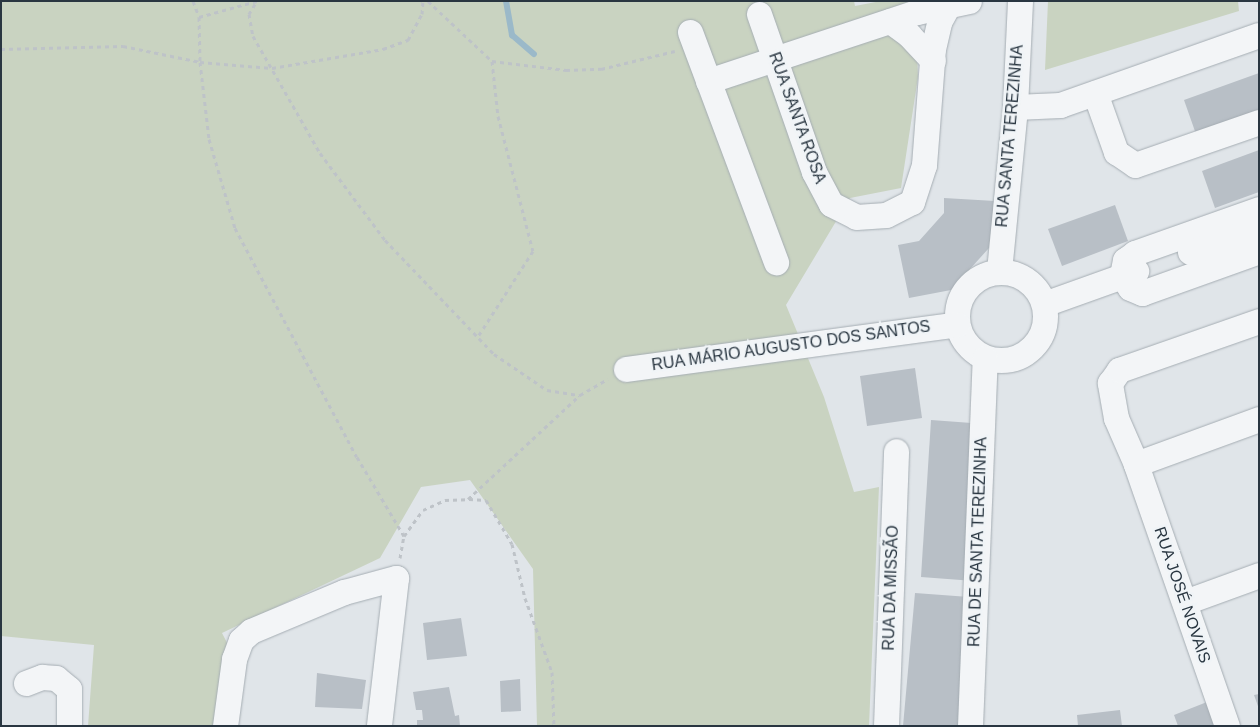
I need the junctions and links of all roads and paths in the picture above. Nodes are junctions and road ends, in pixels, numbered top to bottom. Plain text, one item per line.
1 (193, 1) edge
2 (423, 1) edge
3 (428, 1) edge
4 (1020, 1) edge
5 (256, 2) edge
6 (958, 4) edge
7 (759, 14) dead end
8 (199, 17) junction
9 (890, 21) junction
10 (1259, 35) edge
11 (692, 39) joint
12 (1, 49) edge
13 (775, 59) junction
14 (492, 61) junction
15 (933, 61) junction
16 (200, 62) junction
17 (272, 68) junction
18 (708, 81) junction
19 (1095, 93) junction
20 (1016, 107) junction
21 (1259, 122) edge
22 (1259, 209) edge
23 (1259, 228) edge
24 (1259, 251) edge
25 (776, 262) dead end
26 (999, 271) junction
27 (1122, 276) junction
28 (1044, 304) junction
29 (1259, 321) edge
30 (957, 324) junction
31 (477, 338) junction
32 (985, 358) junction
33 (626, 369) joint
34 (580, 395) junction
35 (1259, 419) edge
36 (896, 451) dead end
37 (1136, 464) junction
38 (468, 499) junction
39 (404, 536) junction
40 (1259, 575) edge
41 (396, 578) junction
42 (1185, 602) junction
43 (26, 682) dead end
44 (68, 726) edge
45 (224, 726) edge
46 (379, 726) edge
47 (554, 726) edge
48 (886, 726) edge
49 (970, 726) edge
50 (1227, 726) edge

1 - 8 path
2 - 17 path
3 - 14 path
4 - 20 street, RUA SANTA TEREZINHA
5 - 8 path
5 - 17 path
6 - 9 street
6 - 15 street, RUA SANTA ROSA
7 - 13 street, RUA SANTA ROSA
8 - 16 path
9 - 13 street
9 - 15 street
10 - 19 street
11 - 14 path
11 - 18 street
12 - 16 path
13 - 15 street, RUA SANTA ROSA
13 - 18 street
14 - 31 path
16 - 17 path
16 - 39 path
17 - 31 path
18 - 25 street
19 - 20 street
19 - 21 street
20 - 26 street, RUA SANTA TEREZINHA
22 - 27 street
23 - 27 street
24 - 27 street
26 - 28 street
26 - 30 street
27 - 28 street
28 - 32 street
29 - 37 street, RUA JOSÉ NOVAIS
30 - 32 street
30 - 33 street, RUA MÁRIO AUGUSTO DOS SANTOS
31 - 34 path
32 - 49 street, RUA DE SANTA TEREZINHA
33 - 34 path
34 - 38 path
35 - 37 street
36 - 48 street, RUA DA MISSÃO
37 - 42 street, RUA JOSÉ NOVAIS
38 - 39 path
38 - 47 path
39 - 41 path
40 - 42 street
41 - 45 street
41 - 46 street
42 - 50 street, RUA JOSÉ NOVAIS
43 - 44 street

